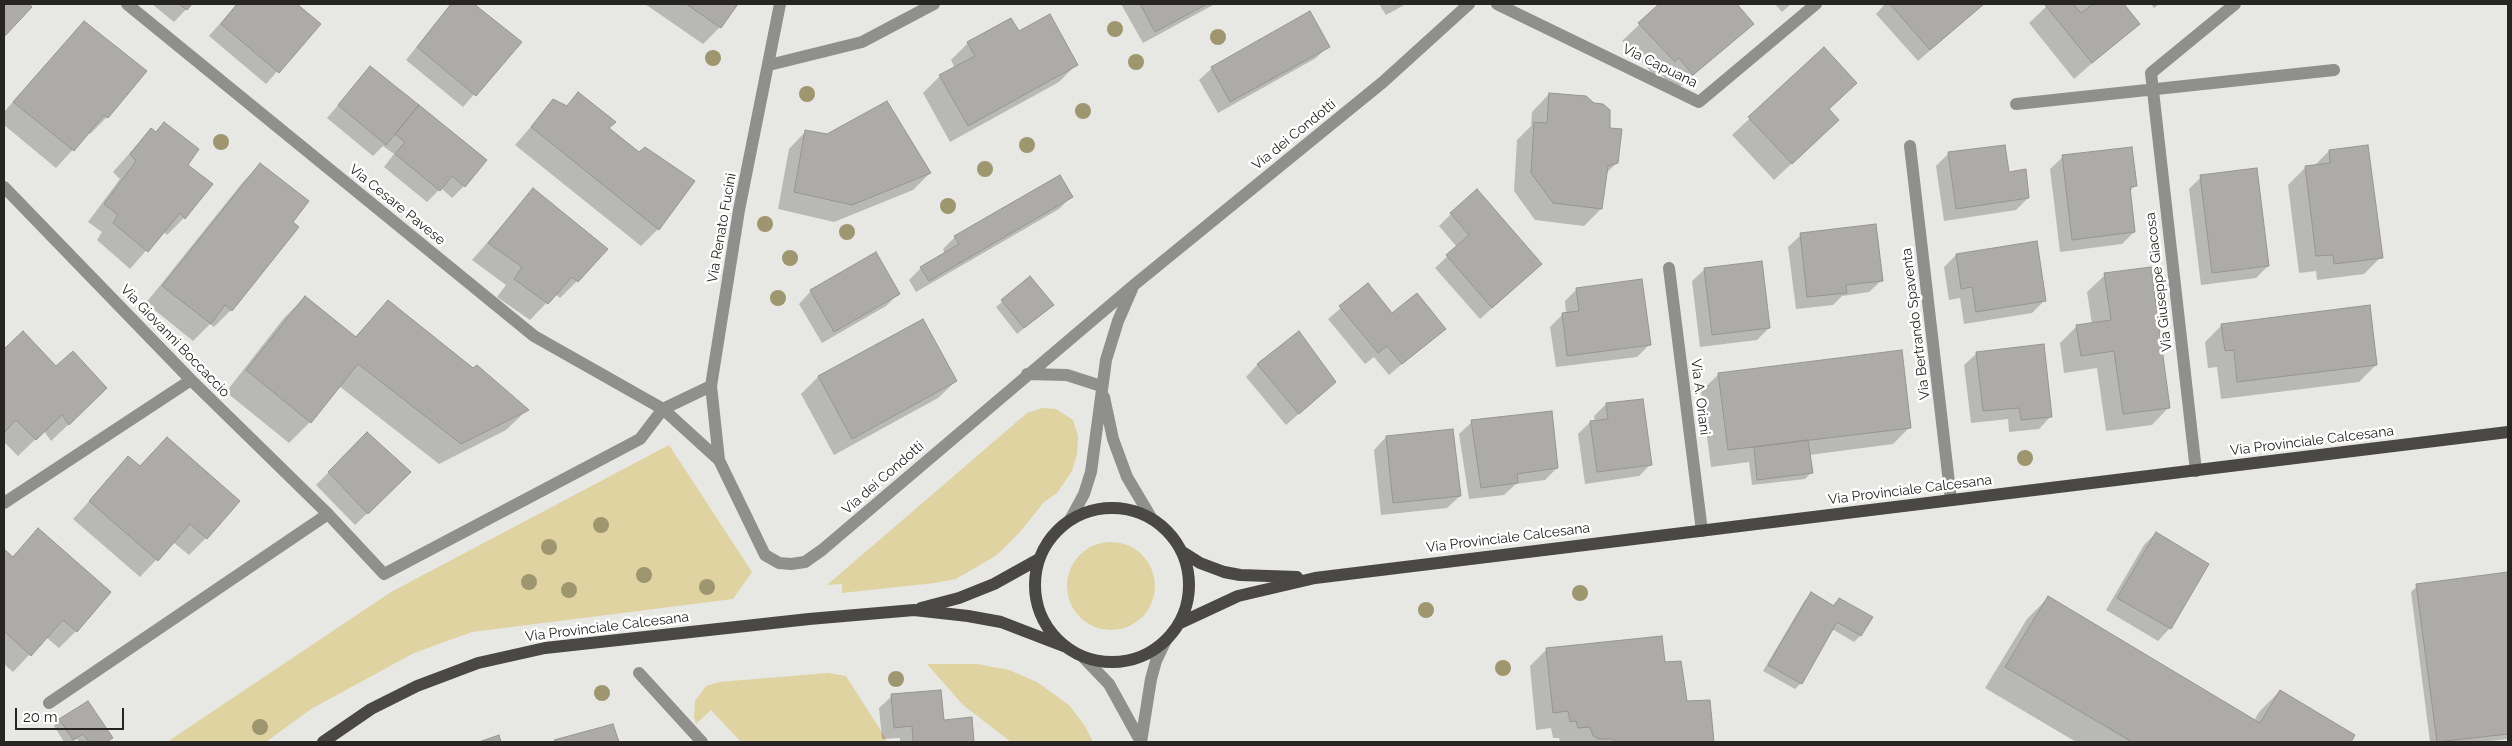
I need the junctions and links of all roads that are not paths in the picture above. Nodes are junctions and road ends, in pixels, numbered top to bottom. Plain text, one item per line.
1 (126, 4) edge
2 (780, 4) edge
3 (934, 4) edge
4 (1469, 4) edge
5 (1497, 4) edge
6 (1816, 4) edge
7 (2235, 4) edge
8 (769, 65) junction
9 (2334, 70) dead end
10 (2152, 90) junction
11 (2016, 104) dead end
12 (1910, 146) dead end
13 (4, 186) edge
14 (1669, 268) dead end
15 (1134, 285) junction
16 (1027, 374) junction
17 (191, 380) junction
18 (711, 386) junction
19 (1101, 386) junction
20 (663, 409) junction
21 (2508, 432) edge
22 (719, 460) junction
23 (2196, 471) junction
24 (1951, 500) junction
25 (4, 503) edge
26 (328, 514) junction
27 (1152, 519) junction
28 (1070, 520) junction
29 (1702, 530) junction
30 (1181, 551) junction
31 (1039, 559) junction
32 (1315, 578) junction
33 (914, 610) junction
34 (1180, 623) junction
35 (1166, 640) junction
36 (1066, 647) junction
37 (1084, 658) junction
38 (639, 673) dead end
39 (49, 703) dead end
40 (323, 742) edge
41 (702, 742) edge
42 (1141, 742) edge

1 - 20 street, Via Cesare Pavese
2 - 8 street, Via Renato Fucini
3 - 8 street
4 - 15 street, Via dei Condotti
5 - 6 street, Via Capuana
7 - 10 street, Via Giuseppe Giacosa
8 - 18 street, Via Renato Fucini
9 - 10 street
10 - 11 street
10 - 23 street, Via Giuseppe Giacosa
12 - 24 street, Via Bertrando Spaventa
13 - 17 street, Via Giovanni Boccaccio
14 - 29 street, Via A. Oriani
15 - 16 street, Via dei Condotti
15 - 19 street, Via dei Condotti
16 - 19 street
16 - 22 street, Via dei Condotti
17 - 25 street
17 - 26 street, Via Giovanni Boccaccio
18 - 20 street
18 - 22 street, Via Renato Fucini
19 - 27 street, Via dei Condotti
19 - 28 street, Via dei Condotti
20 - 22 street, Via Cesare Pavese
20 - 26 street, Via Giovanni Boccaccio
21 - 23 main road, Via Provinciale Calcesana
23 - 24 main road, Via Provinciale Calcesana
24 - 29 main road, Via Provinciale Calcesana
26 - 39 street
27 - 28 main road
27 - 30 main road
28 - 31 main road
29 - 32 main road, Via Provinciale Calcesana
30 - 32 main road, Via Provinciale Calcesana
30 - 34 main road
31 - 33 main road, Via Provinciale Calcesana
31 - 36 main road
32 - 34 main road, Via Provinciale Calcesana
33 - 36 main road, Via Provinciale Calcesana
33 - 40 main road, Via Provinciale Calcesana
34 - 35 main road
35 - 37 main road
35 - 42 street
36 - 37 main road
37 - 42 street
38 - 41 street

